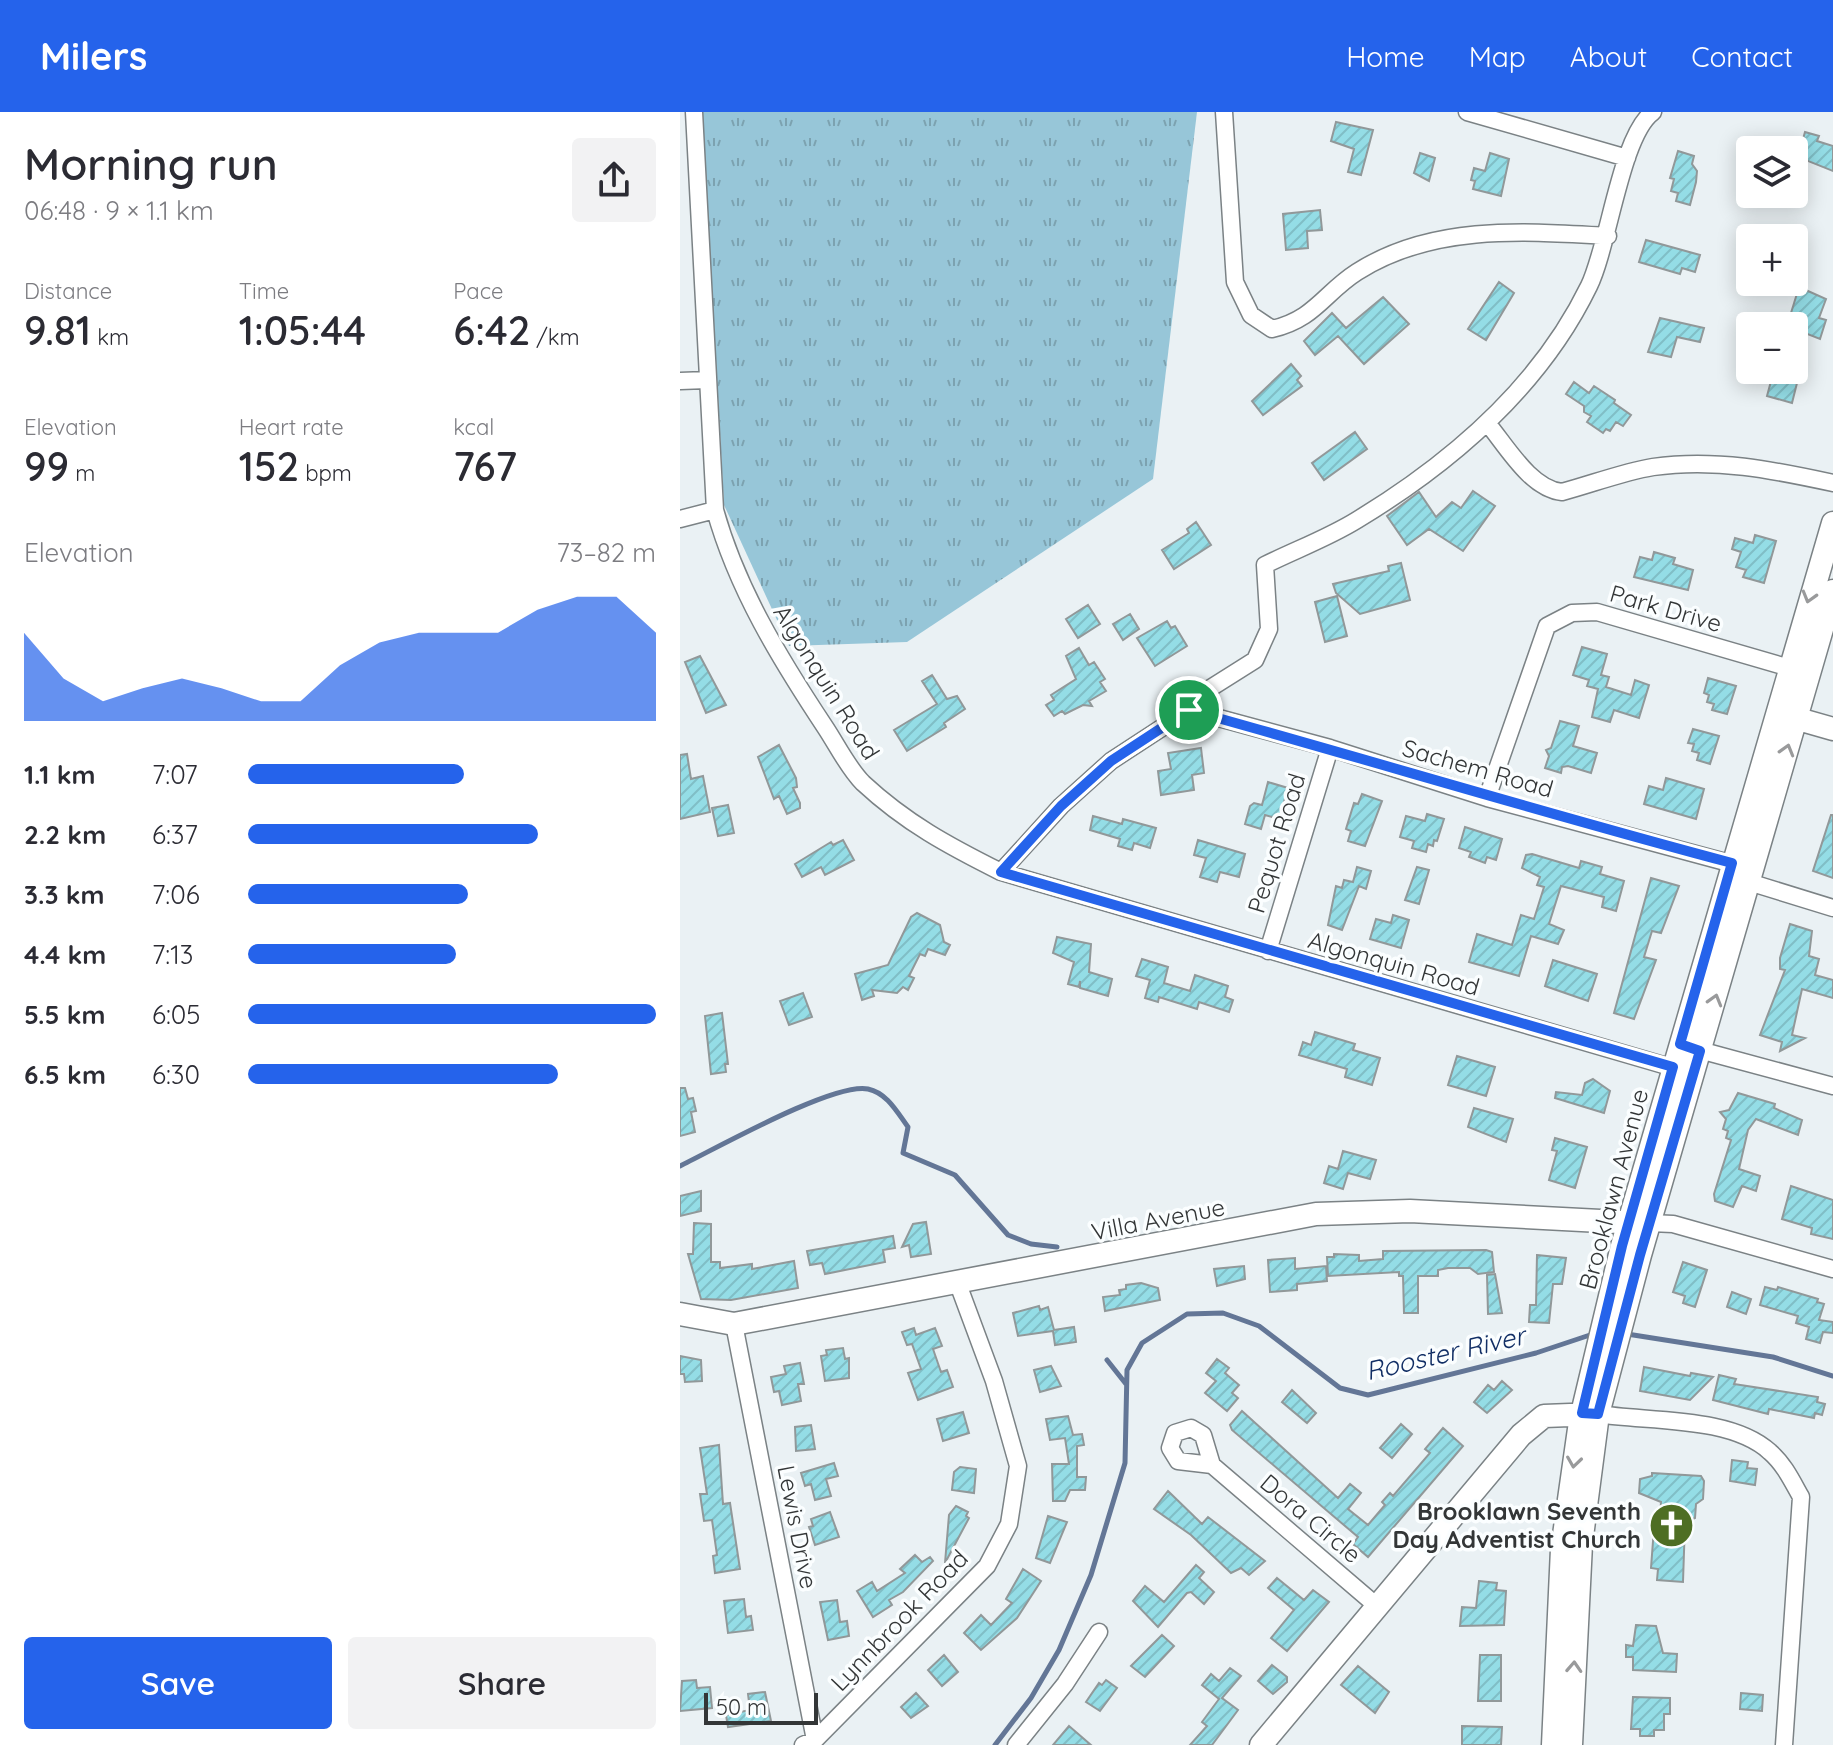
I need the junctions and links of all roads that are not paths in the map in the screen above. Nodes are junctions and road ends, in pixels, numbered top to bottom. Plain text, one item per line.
1 (694, 112) edge
2 (1224, 112) edge
3 (1467, 112) edge
4 (1653, 112) edge
5 (1627, 158) junction
6 (1608, 236) junction
7 (707, 380) junction
8 (680, 381) edge
9 (1488, 424) junction
10 (1833, 483) edge
11 (715, 510) junction
12 (680, 519) edge
13 (1833, 523) edge
14 (1829, 548) edge
15 (1833, 591) edge
16 (1799, 671) junction
17 (1189, 710) junction
18 (1786, 715) junction
19 (1833, 729) edge
20 (1330, 748) junction
21 (1487, 798) junction
22 (1001, 872) junction
23 (1741, 873) junction
24 (1833, 908) edge
25 (1268, 951) junction
26 (1690, 1047) junction
27 (1683, 1071) junction
28 (1833, 1086) edge
29 (1639, 1223) junction
30 (1833, 1269) edge
31 (958, 1284) junction
32 (680, 1314) edge
33 (734, 1324) junction
34 (1590, 1414) junction
35 (1212, 1465) dead end
36 (1378, 1607) junction
37 (1099, 1632) dead end
38 (809, 1743) edge
39 (1016, 1745) edge
40 (1261, 1745) edge
41 (1553, 1745) edge
42 (1571, 1745) edge
43 (1784, 1745) edge

1 - 7 street, Algonquin Road
2 - 6 street
3 - 5 street
4 - 5 street
5 - 6 street
6 - 9 street
7 - 8 street
7 - 11 street, Algonquin Road
9 - 10 street
9 - 17 street
11 - 12 street
11 - 22 street, Algonquin Road
13 - 14 main road, Brooklawn Avenue
14 -> 16 main road, Brooklawn Avenue
15 - 16 main road, Brooklawn Avenue
16 - 18 main road, Brooklawn Avenue
16 - 21 street, Park Drive
17 - 20 street, Sachem Road
17 - 22 street
18 - 19 main road
18 - 23 main road, Brooklawn Avenue
20 - 21 street, Sachem Road
20 - 25 street, Pequot Road
21 - 23 street, Sachem Road
22 - 25 street, Algonquin Road
23 - 24 street, Sachem Road
23 - 26 main road, Brooklawn Avenue
25 - 27 street, Algonquin Road
26 - 27 main road, Brooklawn Avenue
26 - 28 street
27 - 29 main road, Brooklawn Avenue
29 - 30 street
29 - 31 main road, Villa Avenue
29 - 34 main road, Brooklawn Avenue
31 - 33 main road, Villa Avenue
31 - 38 street, Lynnbrook Road
32 - 33 main road, Villa Avenue
33 - 38 street, Lewis Drive
34 - 36 main road
34 -> 41 main road, Brooklawn Avenue
42 -> 34 main road, Brooklawn Avenue
34 - 43 street
35 - 36 street, Dora Circle
36 - 40 main road
37 - 39 street

